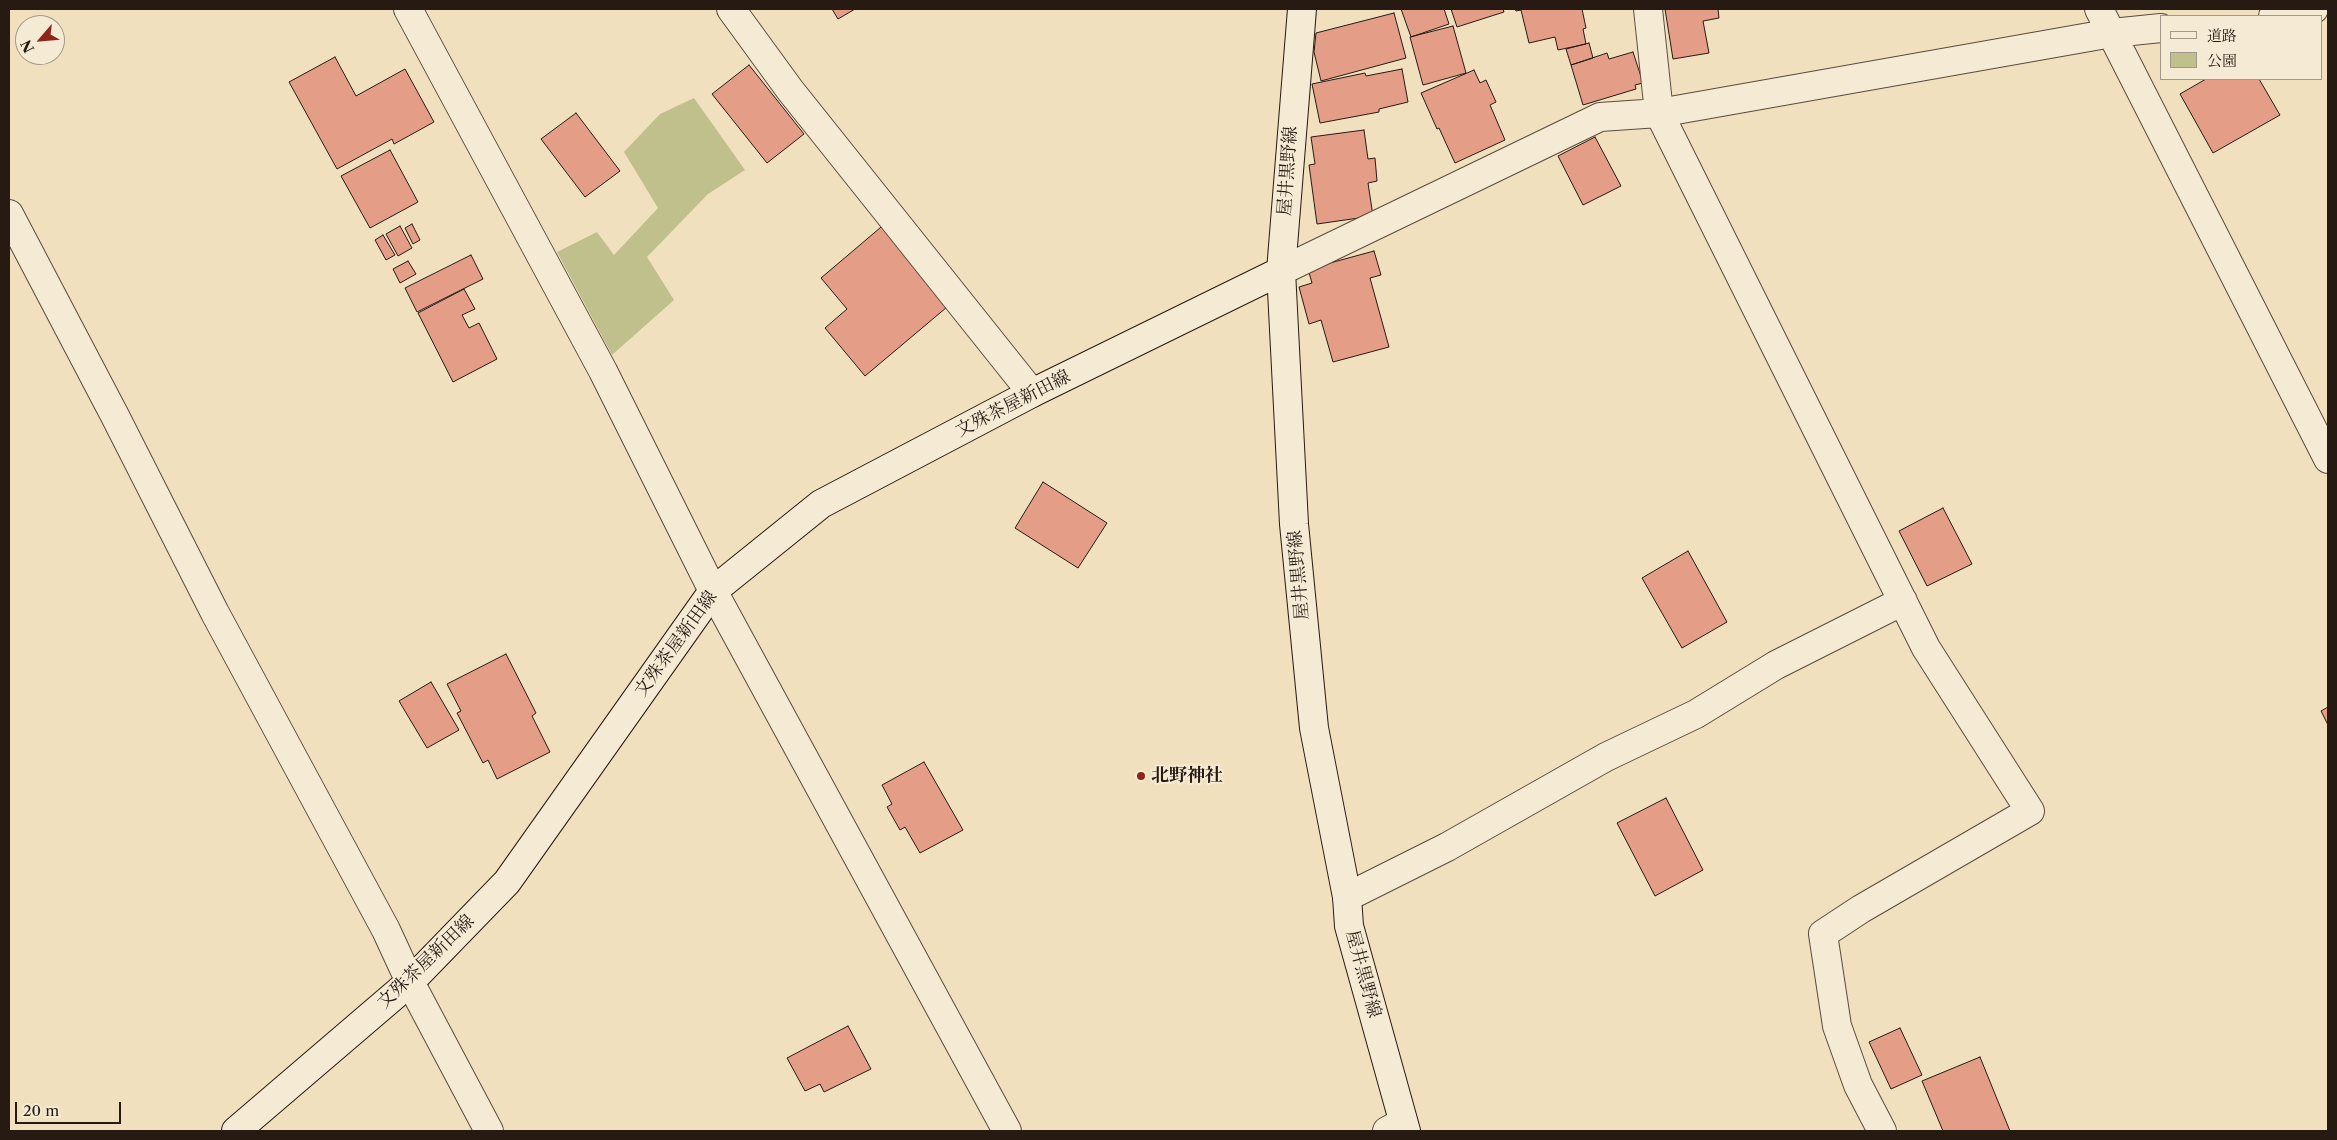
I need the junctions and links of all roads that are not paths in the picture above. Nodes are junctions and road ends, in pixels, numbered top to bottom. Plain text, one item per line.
1 (408, 9) edge
2 (731, 9) edge
3 (1302, 9) edge
4 (1648, 9) edge
5 (2099, 9) edge
6 (2314, 9) edge
7 (2279, 15) edge
8 (2160, 28) edge
9 (2112, 32) junction
10 (1659, 113) junction
11 (9, 214) edge
12 (1282, 271) junction
13 (1032, 393) junction
14 (2328, 459) edge
15 (713, 590) junction
16 (1903, 601) junction
17 (1347, 897) junction
18 (410, 982) junction
19 (1399, 1128) edge
20 (236, 1131) edge
21 (489, 1131) edge
22 (1007, 1131) edge
23 (1882, 1131) edge

1 - 15 street
2 - 13 street
3 - 12 street, 屋井黒野線
4 - 10 street
5 - 9 street
6 - 7 street
8 - 9 street, 文殊茶屋新田線
9 - 10 street, 文殊茶屋新田線
9 - 14 street
10 - 12 street, 文殊茶屋新田線
10 - 16 street
11 - 18 street
12 - 13 street, 文殊茶屋新田線
12 - 17 street, 屋井黒野線
13 - 15 street, 文殊茶屋新田線
15 - 18 street, 文殊茶屋新田線
15 - 22 street
16 - 17 street
16 - 23 street
17 - 19 street, 屋井黒野線
18 - 20 street, 文殊茶屋新田線
18 - 21 street

